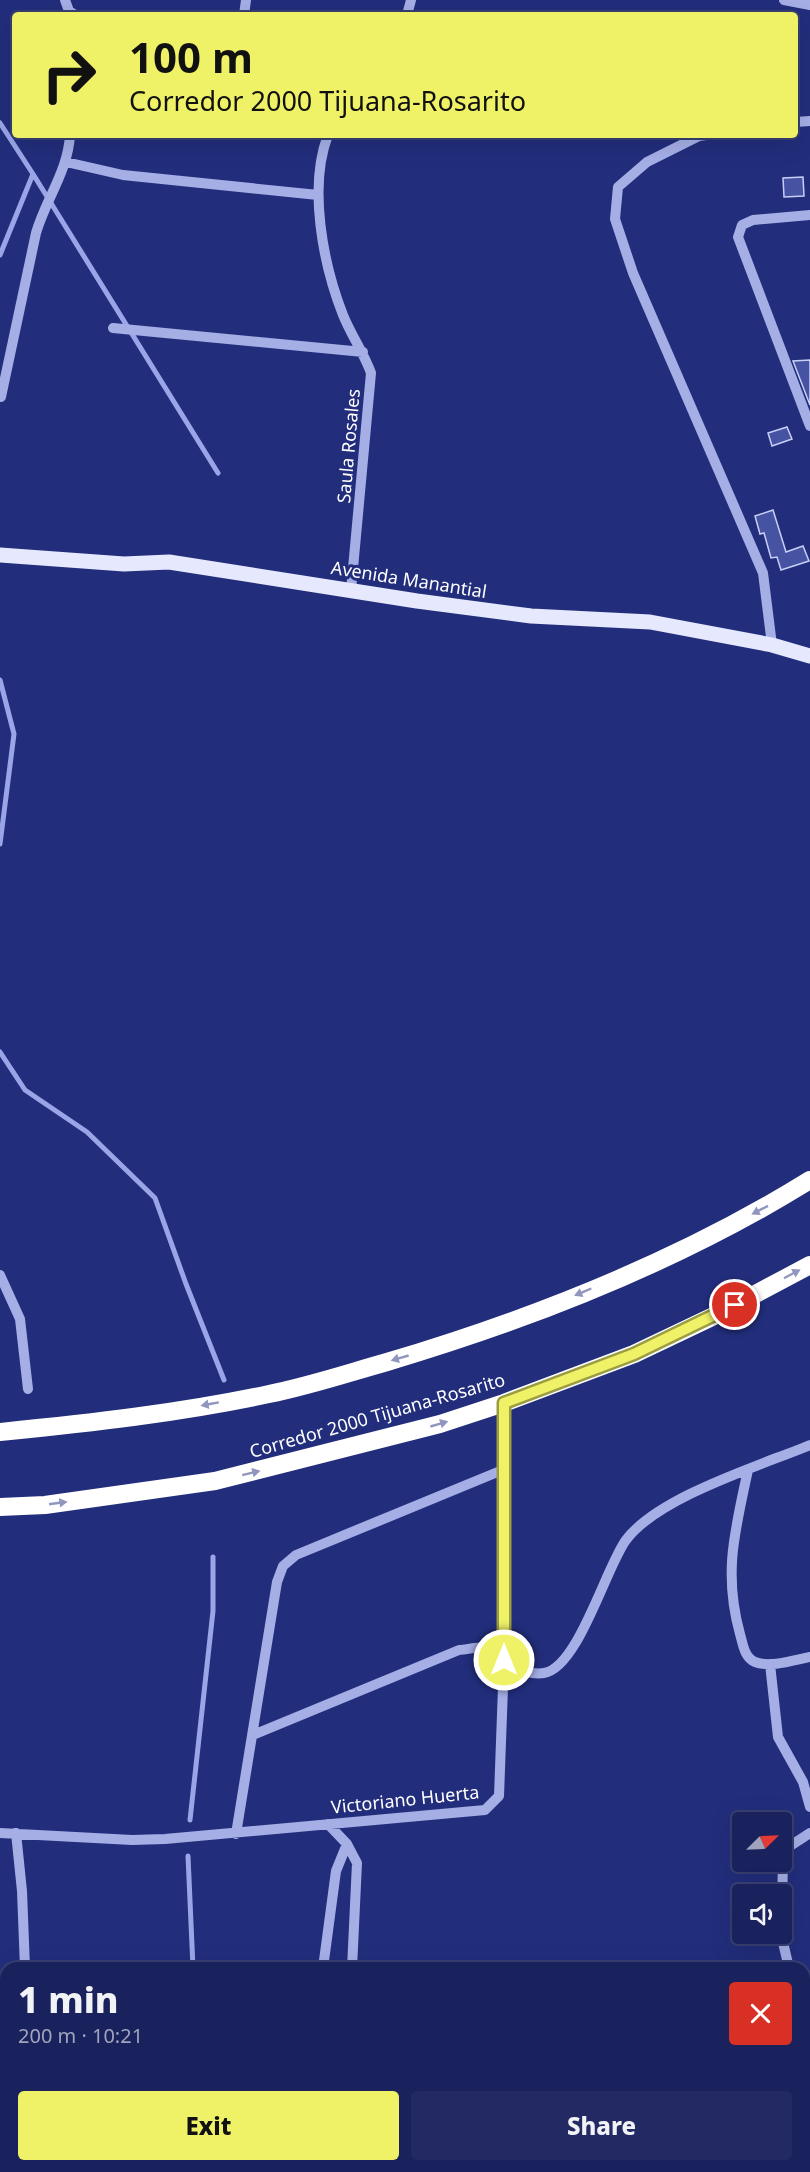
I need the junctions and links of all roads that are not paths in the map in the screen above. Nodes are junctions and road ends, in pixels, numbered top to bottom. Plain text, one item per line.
1 (784, 0) edge
2 (810, 5) edge
3 (70, 138) edge
4 (327, 138) edge
5 (695, 138) edge
6 (66, 162) junction
7 (318, 195) junction
8 (810, 215) edge
9 (112, 328) dead end
10 (363, 352) junction
11 (798, 396) junction
12 (810, 396) edge
13 (1, 397) edge
14 (810, 426) edge
15 (0, 555) edge
16 (351, 590) junction
17 (772, 645) junction
18 (810, 656) edge
19 (810, 1180) edge
20 (810, 1264) edge
21 (0, 1275) edge
22 (28, 1389) dead end
23 (504, 1403) junction
24 (0, 1432) edge
25 (810, 1445) edge
26 (506, 1469) junction
27 (748, 1470) junction
28 (0, 1507) edge
29 (810, 1657) edge
30 (504, 1660) junction
31 (770, 1664) junction
32 (252, 1735) junction
33 (810, 1808) edge
34 (328, 1824) junction
35 (0, 1833) edge
36 (16, 1833) junction
37 (810, 1833) edge
38 (236, 1834) junction
39 (347, 1844) junction
40 (783, 1884) edge
41 (784, 1944) edge
42 (25, 1962) edge
43 (324, 1962) edge
44 (352, 1962) edge
45 (788, 1962) edge

1 - 2 street
3 - 6 street
4 - 7 street, Saula Rosales
5 - 17 street
6 - 7 street
6 - 13 street
7 - 10 street, Saula Rosales
8 - 11 street
9 - 10 street
10 - 16 street, Saula Rosales
11 - 12 street
11 - 14 street
15 - 16 main road, Avenida Manantial
16 - 17 main road, Avenida Manantial
17 - 18 main road, Avenida Manantial
19 -> 24 highway
23 -> 20 highway, Corredor 2000 Tijuana-Rosarito
21 - 22 street
23 - 26 street, Victoriano Huerta
28 -> 23 highway, Corredor 2000 Tijuana-Rosarito
25 - 27 street
26 - 30 street, Victoriano Huerta
26 - 32 street
27 - 30 street
27 - 31 street
29 - 31 street
30 - 32 street
30 - 34 street, Victoriano Huerta
31 - 33 street
32 - 38 street
34 - 38 street, Victoriano Huerta
34 - 39 street
35 - 36 street, Victoriano Huerta
36 - 38 street, Victoriano Huerta
36 - 42 street
37 - 40 street
39 - 43 street
39 - 44 street
41 - 45 street

